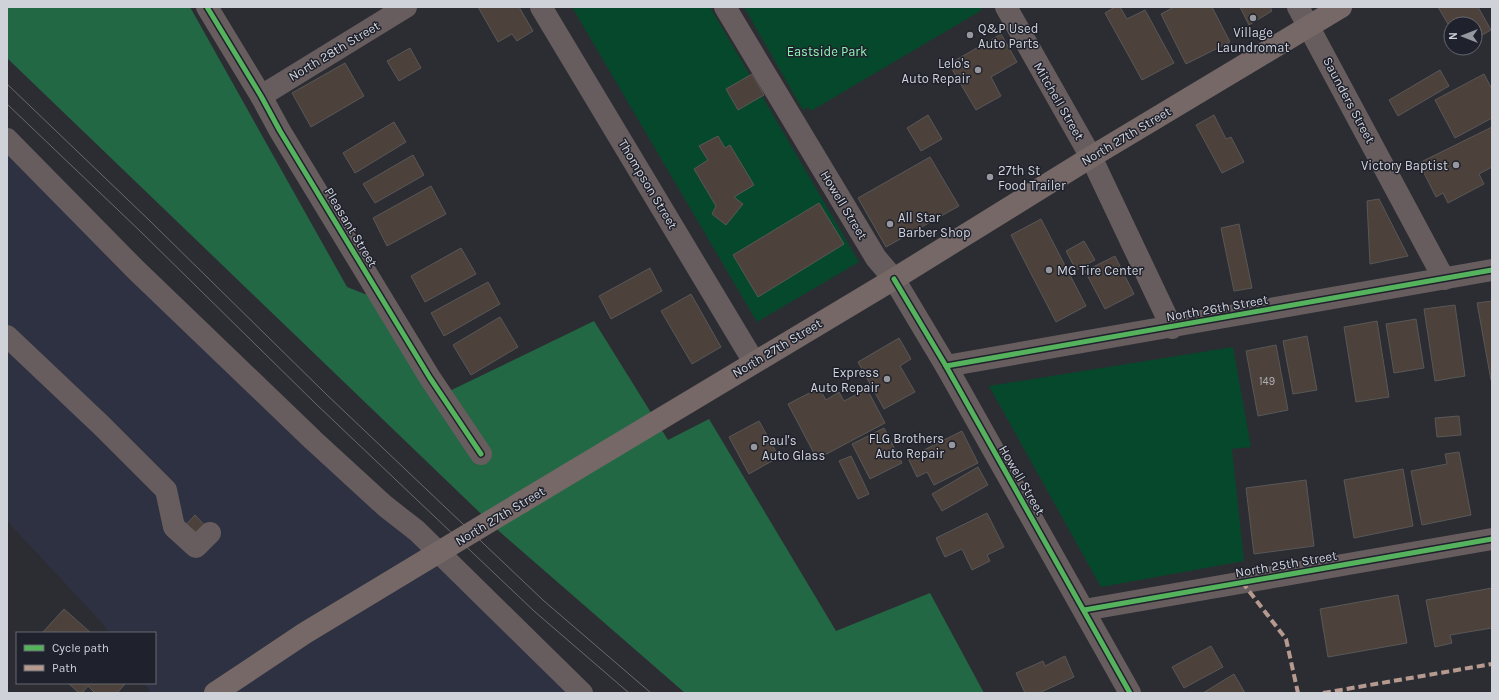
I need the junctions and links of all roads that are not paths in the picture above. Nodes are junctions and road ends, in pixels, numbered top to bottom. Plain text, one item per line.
1 (207, 7) edge
2 (406, 7) edge
3 (541, 7) edge
4 (725, 7) edge
5 (1006, 7) edge
6 (1298, 7) edge
7 (1341, 7) edge
8 (385, 13) edge
9 (1309, 26) junction
10 (261, 96) junction
11 (7, 139) edge
12 (1091, 157) junction
13 (1492, 270) edge
14 (894, 278) junction
15 (1444, 278) junction
16 (1172, 328) junction
17 (7, 336) edge
18 (754, 362) junction
19 (946, 366) junction
20 (481, 454) dead end
21 (210, 533) dead end
22 (1492, 539) edge
23 (1084, 610) junction
24 (215, 693) edge
25 (582, 693) edge
26 (1130, 693) edge

1 - 10 street, Pleasant Street
2 - 8 street, North 28th Street
3 - 18 street, Thompson Street
4 - 14 street, Howell Street
5 - 12 street, Mitchell Street
6 - 9 street, Saunders Street
7 - 9 main road, North 27th Street
8 - 10 street, North 28th Street
9 - 12 main road, North 27th Street
9 - 15 street, Saunders Street
10 - 20 street, Pleasant Street
11 - 25 street
12 - 14 main road, North 27th Street
12 - 16 street, Mitchell Street
13 - 15 street, North 26th Street
14 - 18 main road, North 27th Street
14 - 19 street, Howell Street
15 - 16 street, North 26th Street
16 - 19 street, North 26th Street
17 - 21 street
18 - 24 main road, North 27th Street, bridge
19 - 23 street, Howell Street
22 - 23 street, North 25th Street
23 - 26 street, Howell Street

